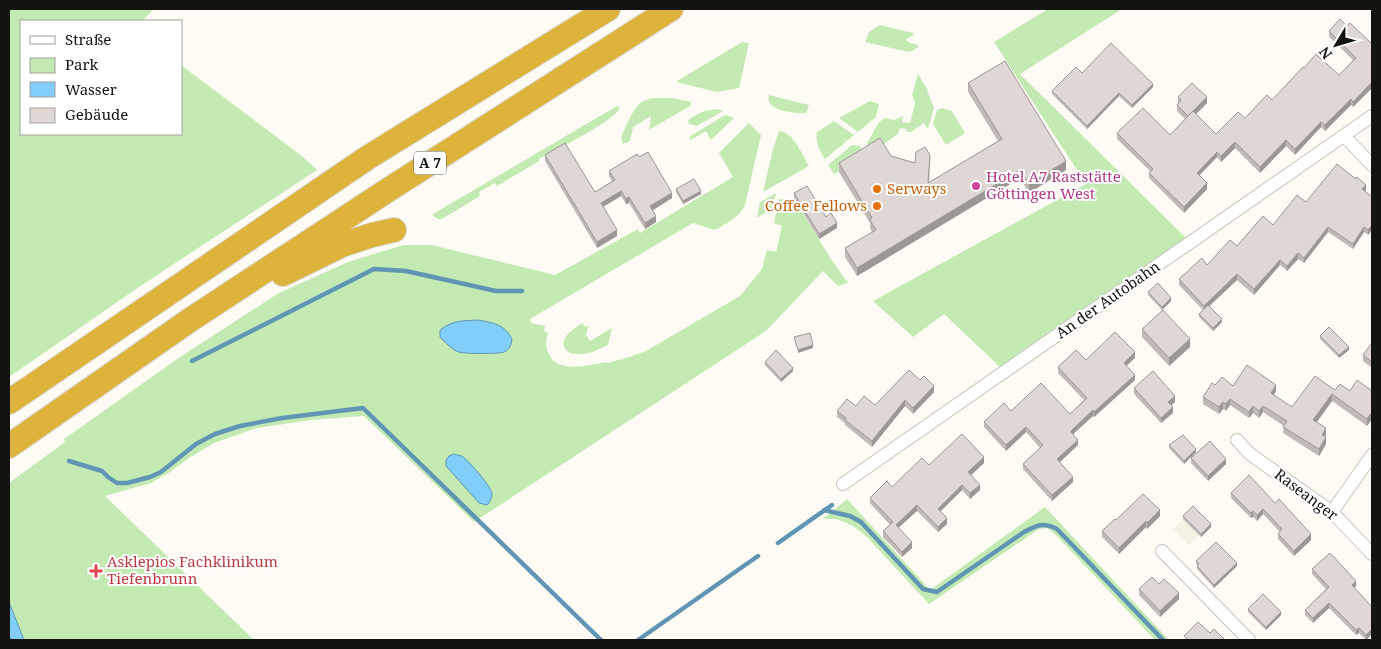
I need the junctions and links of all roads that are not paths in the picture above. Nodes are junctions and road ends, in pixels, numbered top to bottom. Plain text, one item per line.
1 (608, 9) edge
2 (672, 9) edge
3 (1372, 116) edge
4 (1344, 136) junction
5 (1372, 165) edge
6 (394, 230) dead end
7 (190, 320) junction
8 (9, 402) edge
9 (1237, 440) dead end
10 (9, 446) edge
11 (1372, 455) edge
12 (843, 484) dead end
13 (1332, 512) junction
14 (1162, 551) dead end
15 (1372, 554) edge
16 (1249, 640) edge

1 - 8 highway, A 7
2 - 7 highway, A 7
3 - 4 street, An der Autobahn
4 - 5 street
4 - 12 street, An der Autobahn
6 - 7 highway
7 - 10 highway, A 7
9 - 13 street, Raseanger
11 - 13 street
13 - 15 street, Raseanger
14 - 16 street

